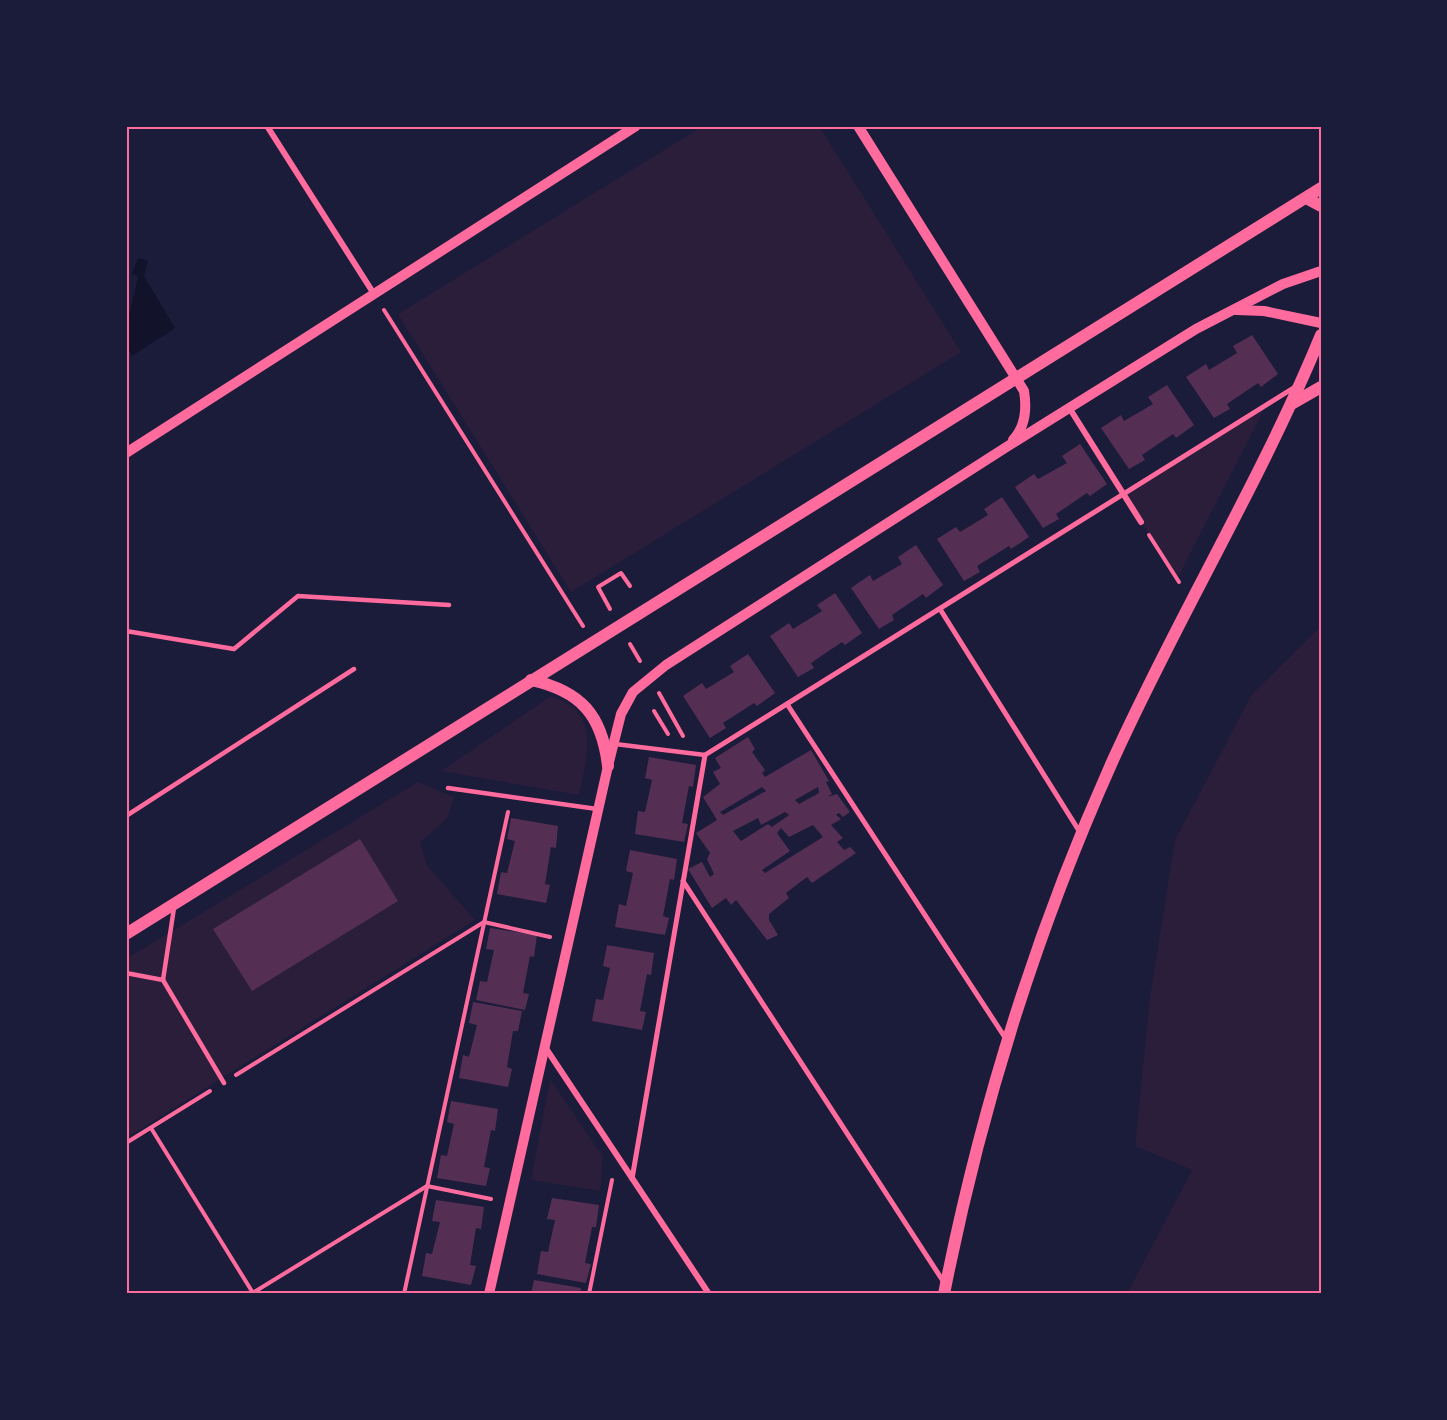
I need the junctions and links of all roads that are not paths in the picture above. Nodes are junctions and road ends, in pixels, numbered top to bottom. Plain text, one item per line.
1 (267, 126) edge
2 (636, 126) edge
3 (858, 126) edge
4 (1321, 188) edge
5 (1306, 198) junction
6 (1321, 206) edge
7 (1321, 271) edge
8 (374, 294) junction
9 (1233, 310) junction
10 (1321, 323) edge
11 (1321, 335) edge
12 (1017, 377) junction
13 (1301, 383) junction
14 (1321, 387) edge
15 (1293, 403) junction
16 (1070, 409) junction
17 (1008, 446) junction
18 (126, 453) edge
19 (1124, 494) junction
20 (1141, 522) road end
21 (449, 605) dead end
22 (940, 609) junction
23 (126, 631) edge
24 (354, 669) dead end
25 (531, 681) junction
26 (787, 704) junction
27 (614, 744) junction
28 (705, 755) junction
29 (608, 766) junction
30 (448, 788) dead end
31 (600, 809) junction
32 (126, 816) edge
33 (1082, 836) junction
34 (683, 881) junction
35 (174, 903) junction
36 (126, 934) edge
37 (126, 973) edge
38 (163, 980) junction
39 (1008, 1043) junction
40 (546, 1047) junction
41 (224, 1083) road end
42 (632, 1179) junction
43 (945, 1290) edge
44 (489, 1294) edge
45 (709, 1294) edge

1 - 8 street
2 - 8 street
3 - 12 street
4 - 5 main road
5 - 6 main road
5 - 12 main road
7 - 9 street
8 - 18 street
9 - 10 street
9 - 16 street
11 - 13 main road
12 - 17 street
12 - 25 main road
13 - 15 main road
13 - 19 street
14 - 15 main road
15 - 33 main road
16 - 17 street
16 - 19 street
17 - 27 street
19 - 20 street
19 - 22 street
21 - 23 lane
22 - 26 street
22 - 33 street
24 - 32 lane
25 - 29 main road
25 - 35 main road
26 - 28 street
26 - 39 street
27 - 28 lane
27 - 29 street
28 - 34 street
29 - 31 street
30 - 31 lane
31 - 40 street
33 - 39 main road
34 - 42 street
34 - 43 street
35 - 36 main road
35 - 38 lane
37 - 38 lane
38 - 41 lane
39 - 43 main road
40 - 42 street
40 - 44 street
42 - 45 street

